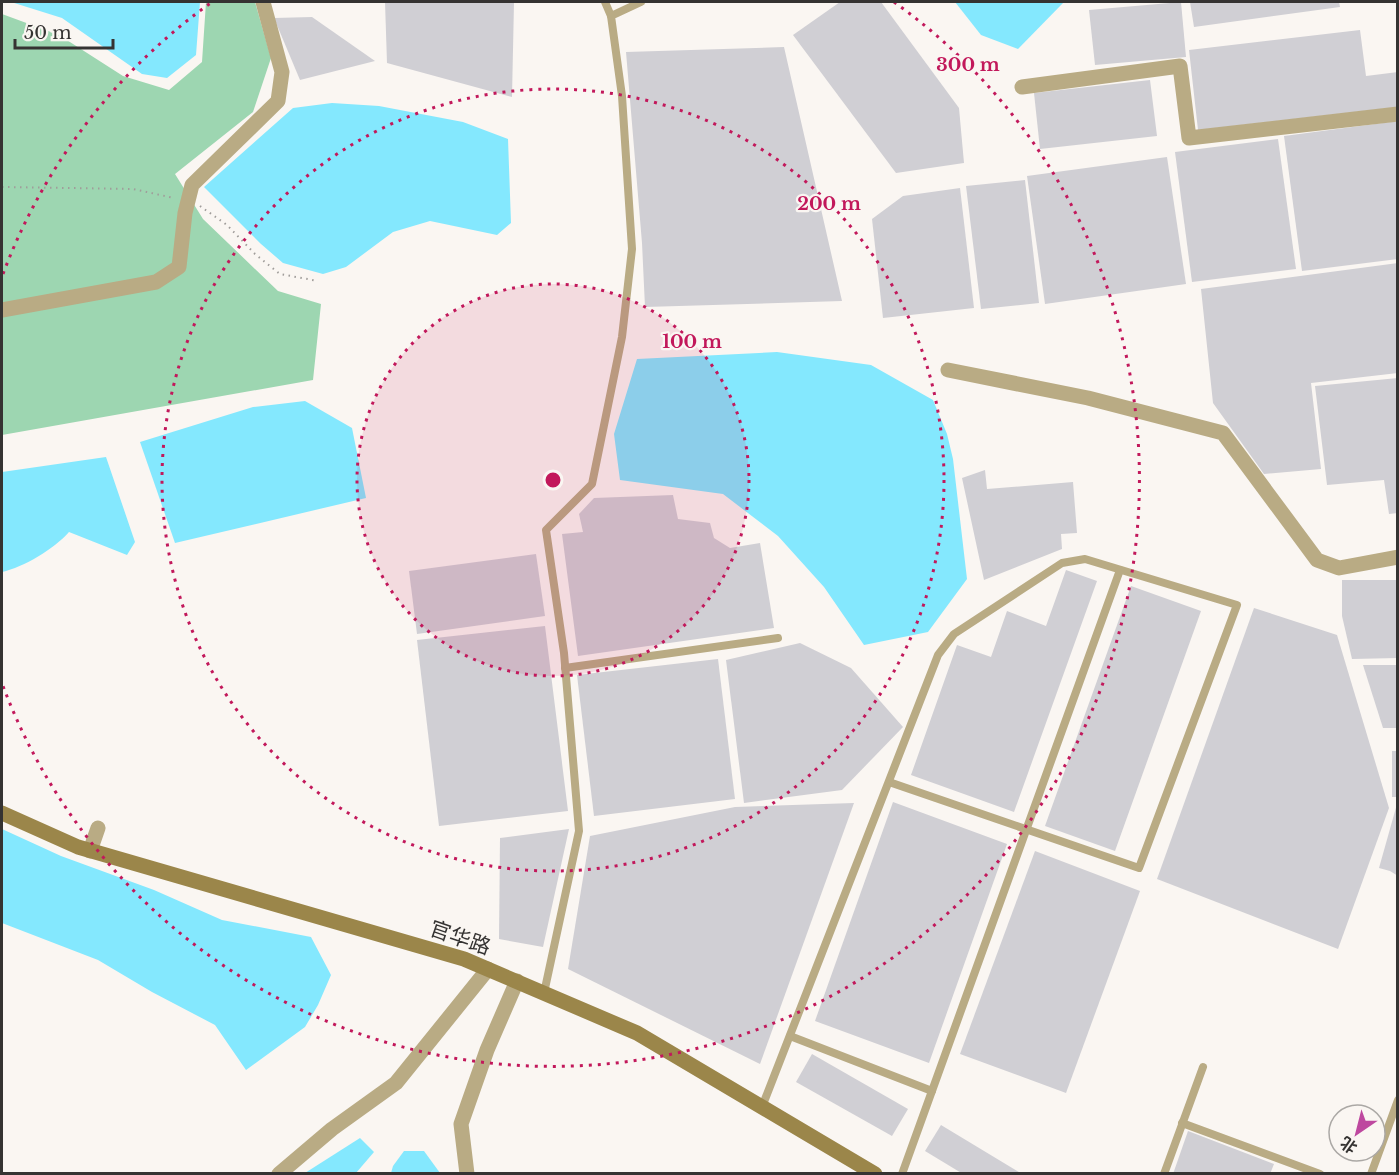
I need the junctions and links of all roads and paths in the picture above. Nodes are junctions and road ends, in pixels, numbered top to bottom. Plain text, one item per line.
1 (263, 2) edge
2 (605, 2) edge
3 (641, 2) edge
4 (610, 15) junction
5 (1022, 87) dead end
6 (1398, 114) edge
7 (2, 188) edge
8 (188, 201) junction
9 (318, 281) dead end
10 (2, 310) edge
11 (948, 370) dead end
12 (1398, 557) edge
13 (1120, 570) junction
14 (778, 638) dead end
15 (565, 668) junction
16 (889, 782) junction
17 (2, 813) edge
18 (98, 828) dead end
19 (1027, 831) junction
20 (90, 850) junction
21 (488, 969) junction
22 (517, 981) junction
23 (544, 993) junction
24 (790, 1036) junction
25 (1203, 1067) dead end
26 (932, 1091) junction
27 (1398, 1100) edge
28 (762, 1107) junction
29 (1182, 1124) junction
30 (279, 1173) edge
31 (467, 1173) edge
32 (875, 1173) edge
33 (902, 1173) edge
34 (1164, 1173) edge
35 (1320, 1173) edge
36 (1371, 1173) edge

1 - 8 street
2 - 4 lane
3 - 4 lane
4 - 15 lane
5 - 6 street
7 - 8 path
8 - 9 path
8 - 10 street
11 - 12 street
13 - 16 lane
13 - 19 lane
13 - 19 lane
14 - 15 lane
15 - 23 lane
16 - 19 lane
16 - 24 lane
17 - 20 main road, 官华路
18 - 20 street
19 - 26 lane
20 - 21 main road, 官华路
21 - 22 main road, 官华路
21 - 30 street
22 - 23 main road, 官华路
22 - 31 street
23 - 28 main road, 官华路
24 - 26 lane
24 - 28 lane
25 - 29 lane
26 - 33 lane
27 - 36 lane
28 - 32 main road, 官华路
29 - 34 lane
29 - 35 lane

